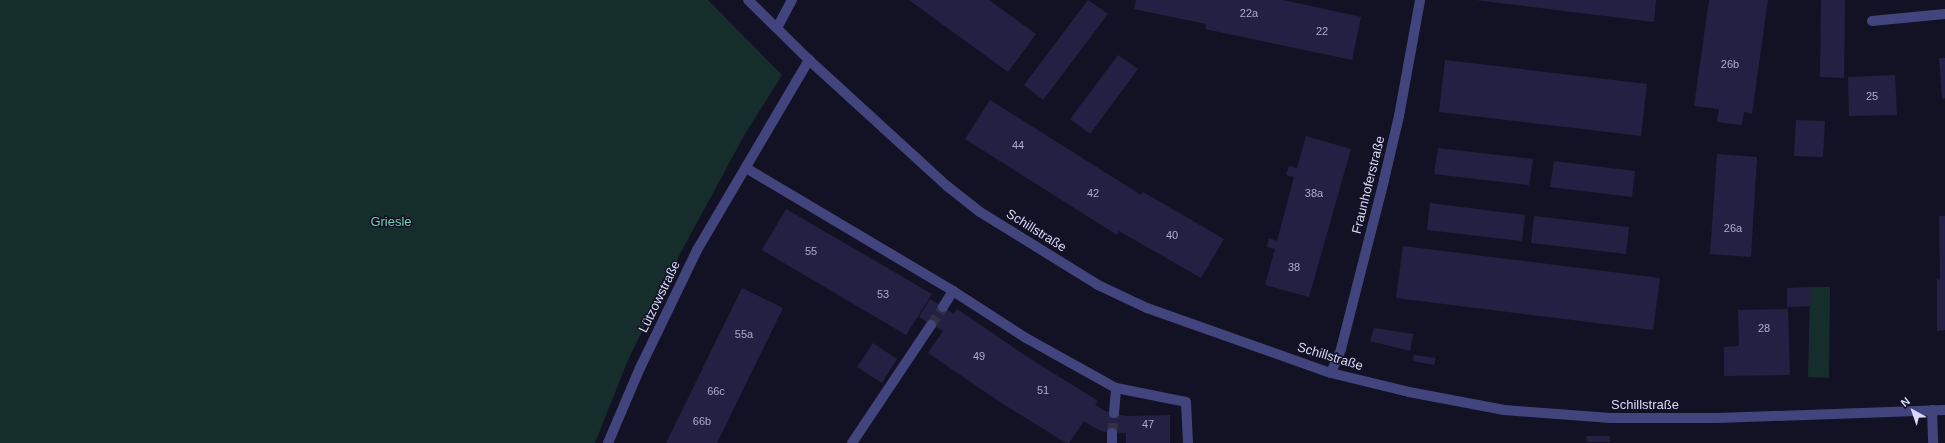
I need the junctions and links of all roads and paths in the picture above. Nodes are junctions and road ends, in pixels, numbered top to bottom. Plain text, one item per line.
1 (748, 0) edge
2 (792, 0) edge
3 (1420, 0) edge
4 (1945, 14) edge
5 (1872, 21) dead end
6 (777, 28) junction
7 (809, 60) junction
8 (746, 168) junction
9 (953, 291) junction
10 (943, 307) tunnel mouth
11 (932, 325) tunnel mouth
12 (1331, 373) junction
13 (1116, 388) junction
14 (1932, 410) junction
15 (1945, 410) edge
16 (1114, 413) tunnel mouth
17 (608, 443) edge
18 (852, 443) edge
19 (1188, 443) edge
20 (1933, 443) edge

1 - 6 street, Schillstraße
2 - 6 street
3 - 12 street, Fraunhoferstraße
4 - 5 street
6 - 7 street, Schillstraße
7 - 8 street
7 - 12 street, Schillstraße
8 - 9 street
8 - 17 street, Lützowstraße
9 - 10 street
9 - 13 street
11 - 18 street
12 - 14 street, Schillstraße
13 - 16 street
13 - 19 street
14 - 15 street, Schillstraße
14 - 20 street

